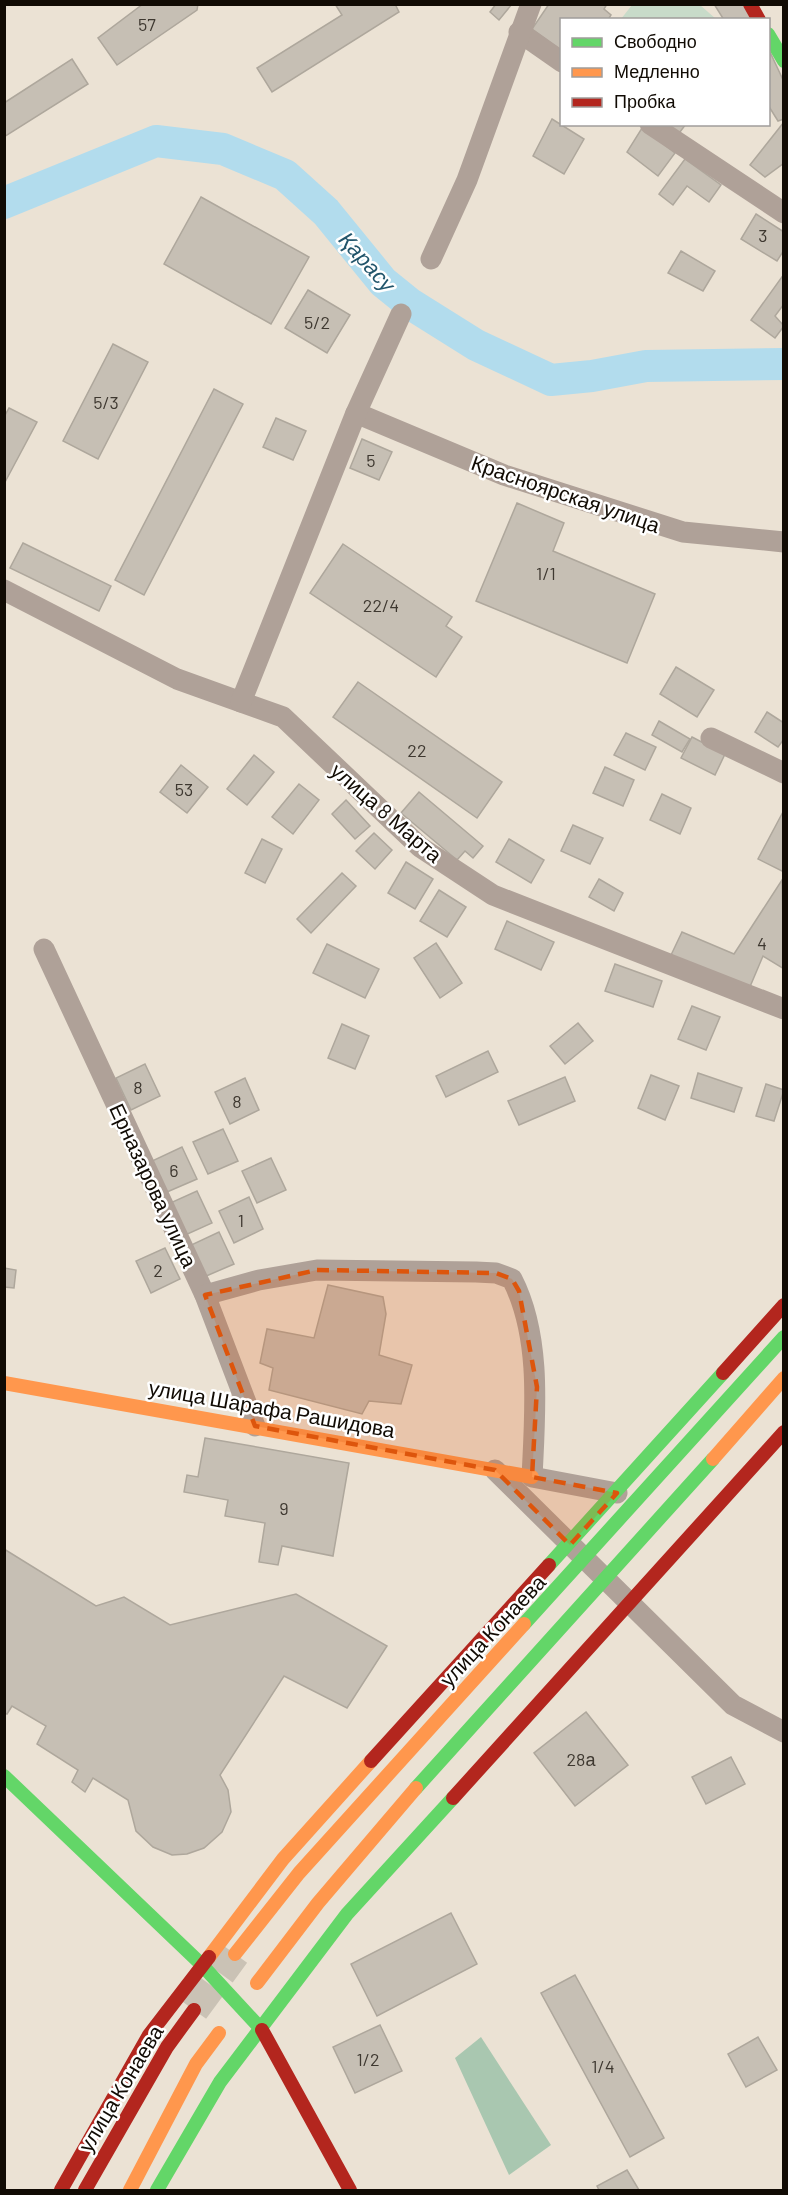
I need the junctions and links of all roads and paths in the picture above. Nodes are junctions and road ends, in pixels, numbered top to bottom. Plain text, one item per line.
1 (531, 4) edge
2 (750, 4) edge
3 (758, 18) edge
4 (519, 32) junction
5 (770, 38) edge
6 (560, 61) edge
7 (783, 61) edge
8 (653, 126) edge
9 (783, 213) edge
10 (431, 259) dead end
11 (401, 314) dead end
12 (356, 413) junction
13 (783, 542) edge
14 (4, 590) edge
15 (241, 702) junction
16 (711, 738) dead end
17 (783, 773) edge
18 (44, 950) dead end
19 (783, 1009) edge
20 (206, 1295) junction
21 (783, 1305) edge
22 (783, 1337) edge
23 (783, 1378) edge
24 (4, 1383) edge
25 (255, 1426) junction
26 (783, 1432) edge
27 (495, 1470) junction
28 (532, 1477) junction
29 (616, 1493) junction
30 (577, 1552) junction
31 (604, 1578) junction
32 (630, 1604) junction
33 (783, 1732) edge
34 (4, 1776) edge
35 (235, 1954) tunnel mouth
36 (201, 1964) junction
37 (257, 1983) dead end
38 (194, 2010) tunnel mouth
39 (260, 2027) junction
40 (219, 2033) dead end
41 (61, 2190) edge
42 (85, 2190) edge
43 (130, 2190) edge
44 (157, 2190) edge
45 (350, 2190) edge

1 - 4 street
2 - 3 main road
4 - 6 street
4 - 10 street
5 - 7 main road
8 - 9 street
11 - 12 street
12 - 13 street, Красноярская улица
12 - 15 street
14 - 15 street, улица 8 Марта
15 - 19 street, улица 8 Марта
16 - 17 street
18 - 20 street, Ерназарова улица
20 - 25 street, Ерназарова улица
20 - 28 street
21 - 29 main road
22 - 30 main road, улица Конаева
23 - 31 main road
24 - 25 main road, улица Шарафа Рашидова
25 - 27 main road, улица Шарафа Рашидова
26 - 32 main road
27 - 28 main road, улица Шарафа Рашидова
27 - 30 street
28 - 29 street
29 - 30 main road
30 - 31 street
30 - 35 main road, улица Конаева
30 - 36 main road
31 - 32 street
31 - 37 main road
32 - 33 street
32 - 39 main road
34 - 36 main road
36 - 39 main road
36 - 41 main road
38 - 42 main road, улица Конаева
39 - 44 main road
39 - 45 main road
40 - 43 main road

